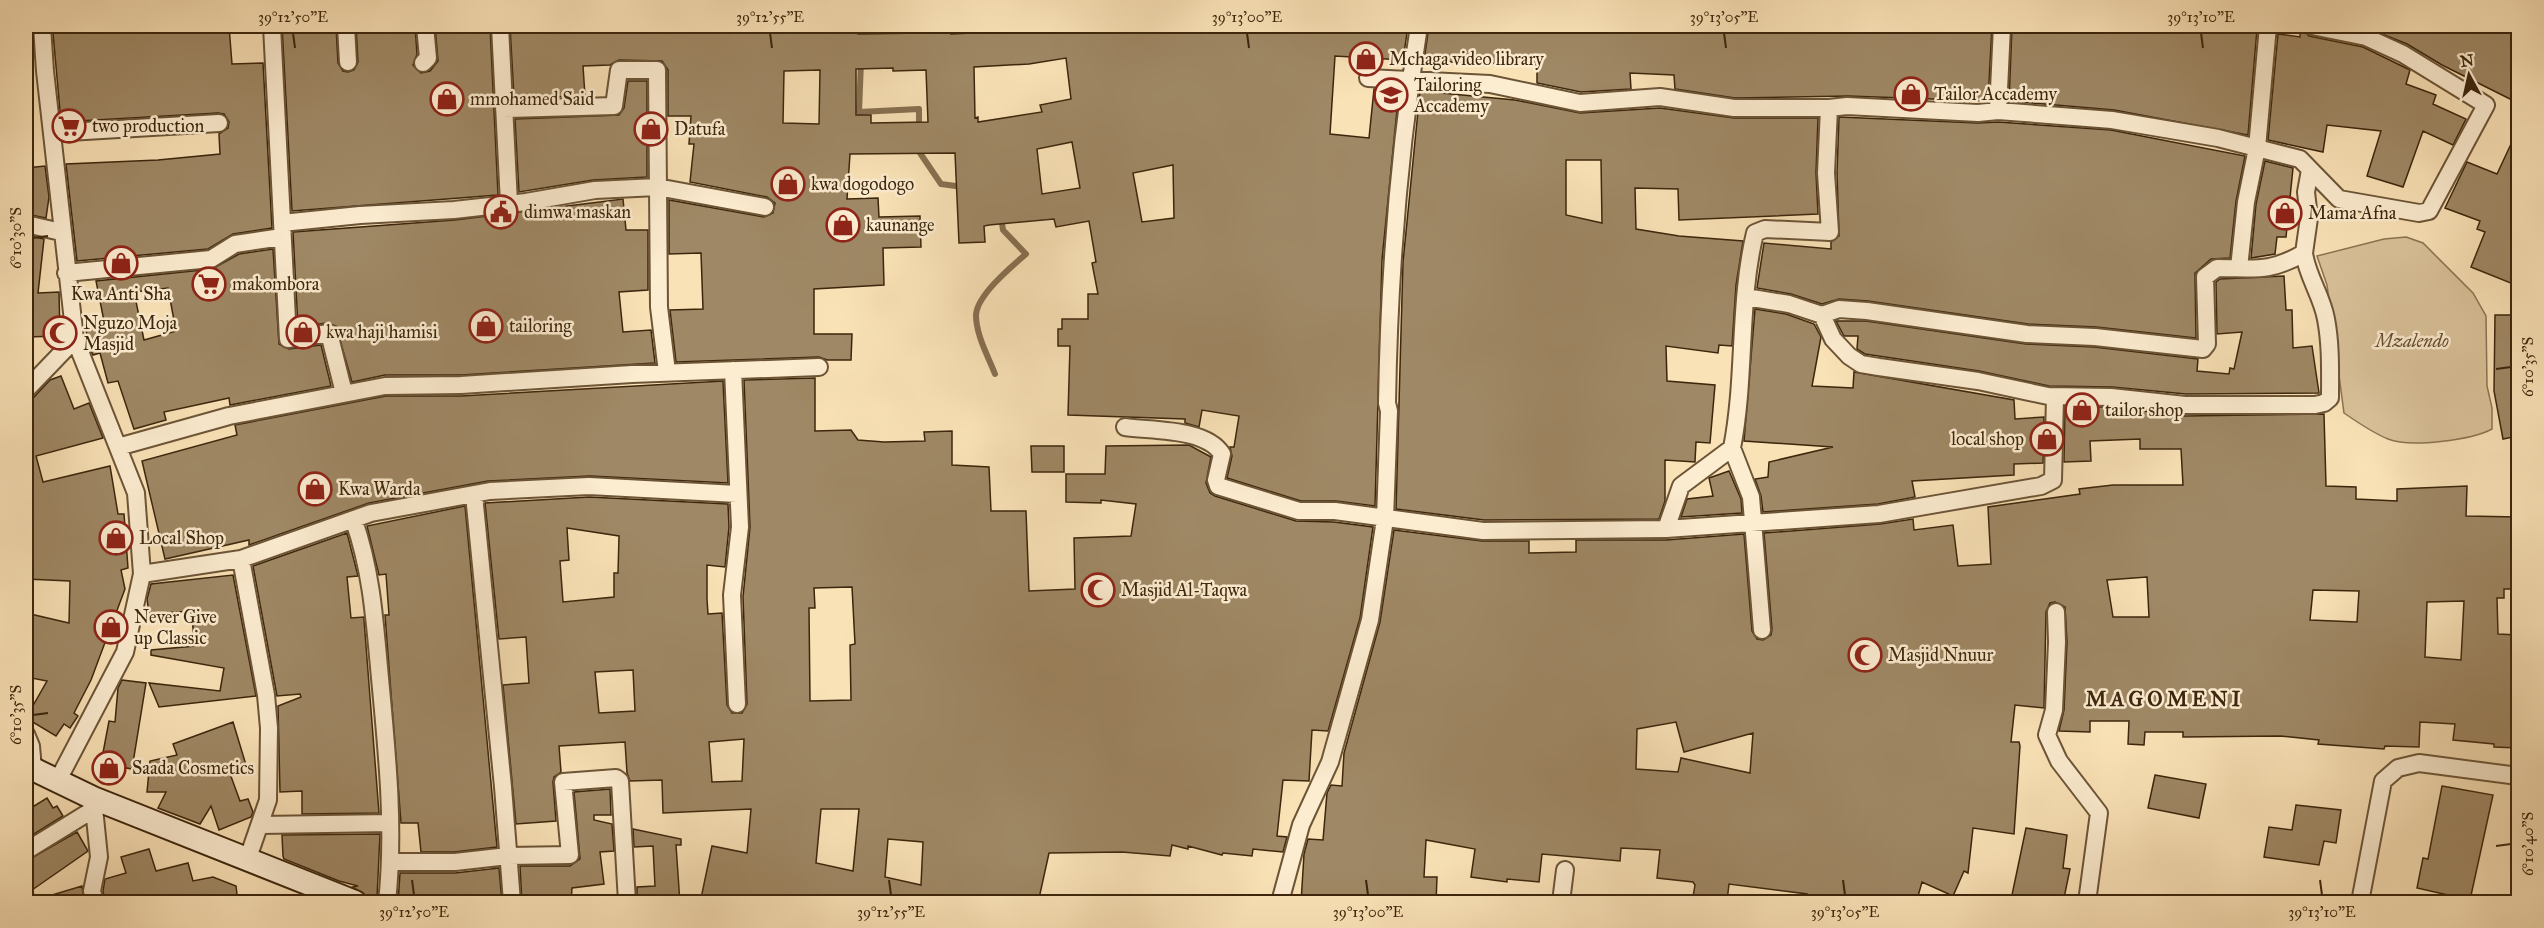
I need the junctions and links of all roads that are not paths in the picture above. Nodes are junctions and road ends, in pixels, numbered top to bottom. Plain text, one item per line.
1 (42, 26) edge
2 (272, 26) edge
3 (346, 26) edge
4 (425, 26) edge
5 (500, 26) edge
6 (1419, 26) edge
7 (2002, 26) edge
8 (2268, 26) edge
9 (2313, 26) edge
10 (348, 62) dead end
11 (423, 63) dead end
12 (1368, 78) dead end
13 (1410, 79) junction
14 (1829, 108) junction
15 (504, 109) junction
16 (1998, 111) junction
17 (219, 123) dead end
18 (52, 133) junction
19 (2257, 148) junction
20 (2310, 170) junction
21 (657, 187) junction
22 (509, 203) junction
23 (765, 207) dead end
24 (26, 224) edge
25 (282, 230) junction
26 (62, 232) junction
27 (2304, 253) junction
28 (2239, 268) junction
29 (66, 273) junction
30 (1746, 297) junction
31 (1822, 315) junction
32 (75, 339) junction
33 (819, 367) dead end
34 (733, 370) junction
35 (667, 372) junction
36 (26, 390) edge
37 (344, 393) junction
38 (2055, 397) junction
39 (1125, 427) dead end
40 (118, 447) junction
41 (1732, 448) junction
42 (737, 494) junction
43 (474, 495) junction
44 (1385, 519) junction
45 (354, 521) junction
46 (1754, 522) junction
47 (1666, 529) junction
48 (241, 558) junction
49 (141, 574) junction
50 (2056, 612) dead end
51 (1762, 630) dead end
52 (737, 704) dead end
53 (26, 734) edge
54 (29, 769) edge
55 (2518, 776) edge
56 (58, 780) junction
57 (94, 803) junction
58 (390, 822) junction
59 (261, 825) junction
60 (26, 851) edge
61 (508, 856) junction
62 (248, 858) junction
63 (390, 862) junction
64 (1565, 870) dead end
65 (26, 899) edge
66 (28, 903) edge
67 (95, 903) edge
68 (355, 903) edge
69 (387, 903) edge
70 (512, 903) edge
71 (627, 903) edge
72 (1280, 903) edge
73 (1561, 903) edge
74 (2087, 903) edge
75 (2360, 903) edge

1 - 18 street
2 - 25 street
3 - 10 street
4 - 11 street
5 - 15 street
6 - 13 street
7 - 16 street
8 - 19 street
9 - 20 street
12 - 13 street
13 - 14 street
13 - 44 street
14 - 16 street
14 - 30 street
15 - 21 street
15 - 22 street
16 - 19 street
17 - 18 street
18 - 26 street
19 - 20 street
19 - 28 street
20 - 27 street
21 - 22 street
21 - 23 street
21 - 35 street
22 - 25 street
24 - 26 street
25 - 29 street
25 - 37 street
26 - 29 street
27 - 28 street
27 - 38 street
28 - 31 street
29 - 32 street
30 - 31 street
30 - 41 street
31 - 38 street
32 - 36 street
32 - 40 street
33 - 34 street
34 - 35 street
34 - 42 street
35 - 37 street
37 - 40 street
38 - 46 street
39 - 44 street
40 - 49 street
41 - 46 street
41 - 47 street
42 - 43 street
42 - 52 street
43 - 45 street
43 - 61 street
44 - 47 street
44 - 72 street
45 - 48 street
45 - 58 street
46 - 47 street
46 - 51 street
48 - 49 street
48 - 59 street
49 - 56 street
50 - 74 street
53 - 54 street
54 - 56 main road
55 - 75 street
56 - 57 main road
57 - 60 street
57 - 62 main road
57 - 67 street
58 - 59 street
58 - 63 street
59 - 62 street
61 - 63 street
61 - 70 street
61 - 71 street
62 - 68 main road
63 - 69 street
64 - 73 street
65 - 66 street

